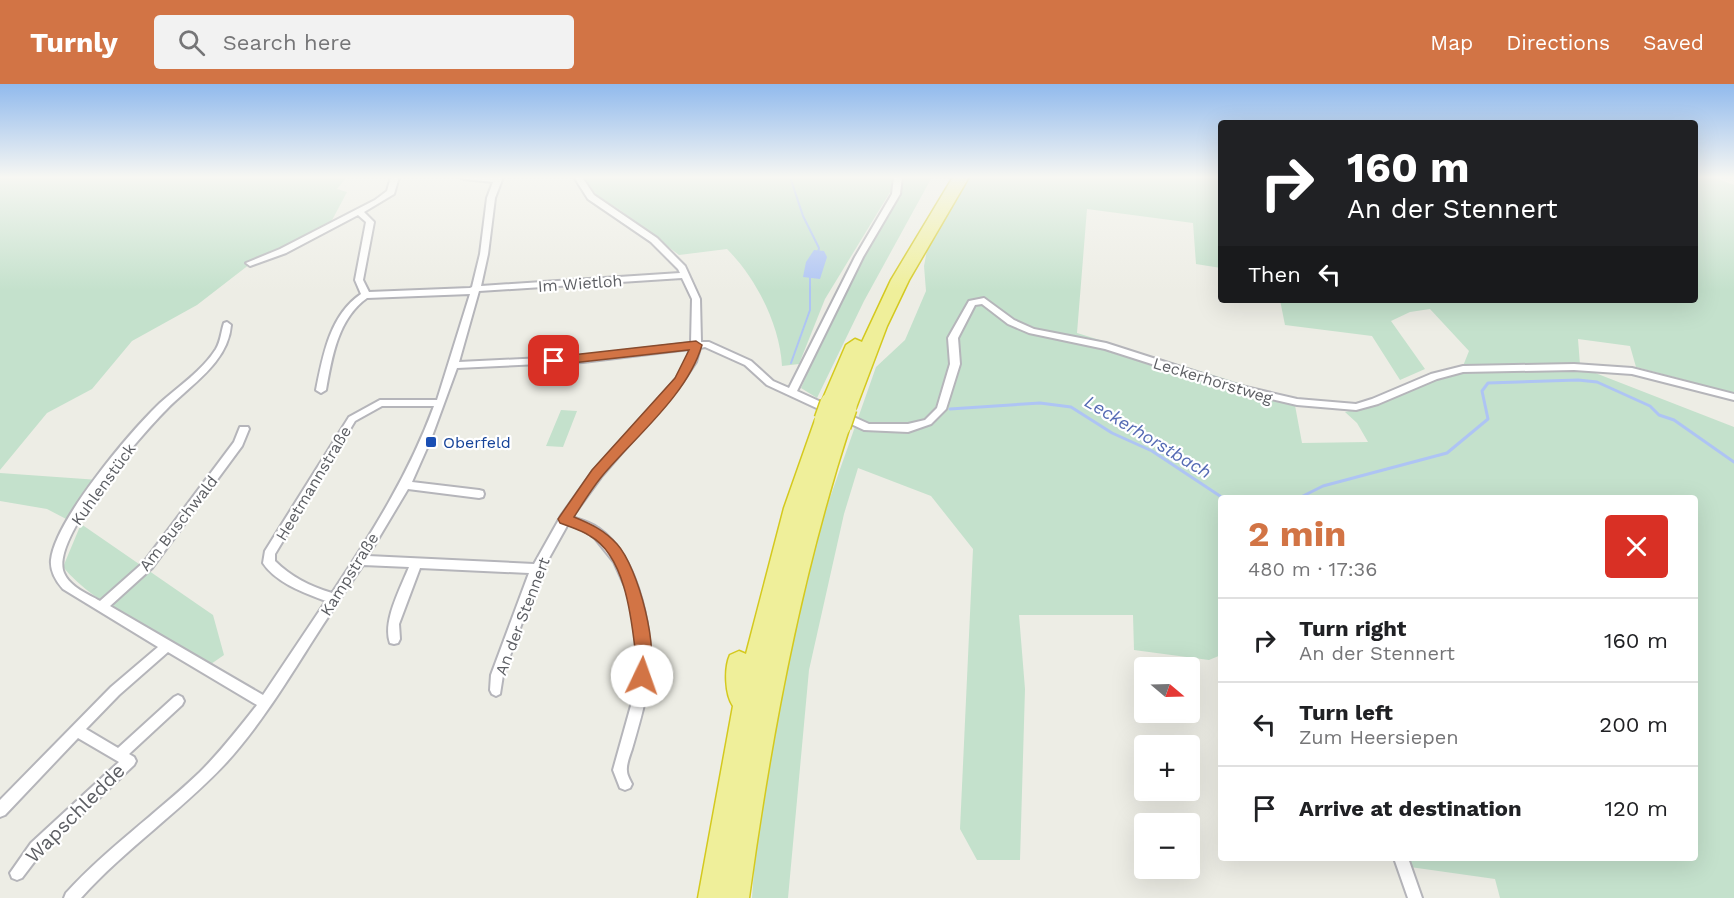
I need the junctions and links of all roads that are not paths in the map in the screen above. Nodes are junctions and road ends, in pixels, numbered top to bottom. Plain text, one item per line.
1 (353, 215) edge
2 (363, 215) edge
3 (487, 215) edge
4 (616, 215) edge
5 (884, 215) edge
6 (925, 215) edge
7 (938, 215) edge
8 (928, 232) junction
9 (250, 263) dead end
10 (916, 274) dead end
11 (686, 275) junction
12 (474, 290) junction
13 (366, 295) junction
14 (227, 325) dead end
15 (696, 345) junction
16 (874, 358) dead end
17 (453, 365) junction
18 (856, 383) junction
19 (321, 390) dead end
20 (791, 393) junction
21 (1734, 397) edge
22 (441, 403) junction
23 (836, 414) junction
24 (244, 429) dead end
25 (815, 446) junction
26 (796, 476) dead end
27 (404, 485) junction
28 (478, 494) dead end
29 (565, 519) junction
30 (360, 560) junction
31 (417, 562) junction
32 (537, 569) junction
33 (334, 598) junction
34 (101, 607) junction
35 (394, 639) dead end
36 (166, 647) junction
37 (739, 662) dead end
38 (496, 690) dead end
39 (178, 701) dead end
40 (265, 703) junction
41 (743, 719) junction
42 (76, 730) junction
43 (119, 755) junction
44 (625, 784) dead end
45 (0, 810) edge
46 (1402, 861) edge
47 (17, 873) dead end
48 (71, 898) edge
49 (712, 898) edge
50 (735, 898) edge
51 (1415, 898) edge

1 - 9 street
2 - 13 street
3 - 12 street, Kampstraße
4 - 11 street, An der Stennert
5 - 20 street
6 - 23 highway
7 - 8 highway
8 - 10 highway
8 - 18 highway
11 - 12 street, Im Wietloh
11 - 15 street, An der Stennert
12 - 13 street, Im Wietloh
12 - 17 street, Kampstraße
13 - 19 street
14 - 34 street, Kuhlenstück
15 - 17 street
15 - 20 street, Leckerhorstweg
15 - 29 street, An der Stennert
16 - 18 highway
17 - 22 street, Kampstraße
18 - 23 highway
20 - 21 street, Leckerhorstweg
22 - 27 street, Kampstraße
22 - 33 street, Heetmannstraße
23 - 25 highway
23 - 50 highway
24 - 34 street, Am Buschwald
25 - 26 highway
25 - 41 highway
27 - 28 street
27 - 30 street, Kampstraße
29 - 32 street, An der Stennert
29 - 44 street
30 - 31 street
30 - 33 street, Kampstraße
31 - 32 street
31 - 35 street
32 - 38 street, An der Stennert
33 - 40 street, Kampstraße
34 - 36 street, Kuhlenstück
36 - 40 street, Kuhlenstück
36 - 42 street
37 - 41 highway
39 - 43 street, Wapschledde
40 - 48 street, Kampstraße
41 - 49 highway
42 - 43 street, Wapschledde
42 - 45 street
43 - 47 street, Wapschledde
46 - 51 street

